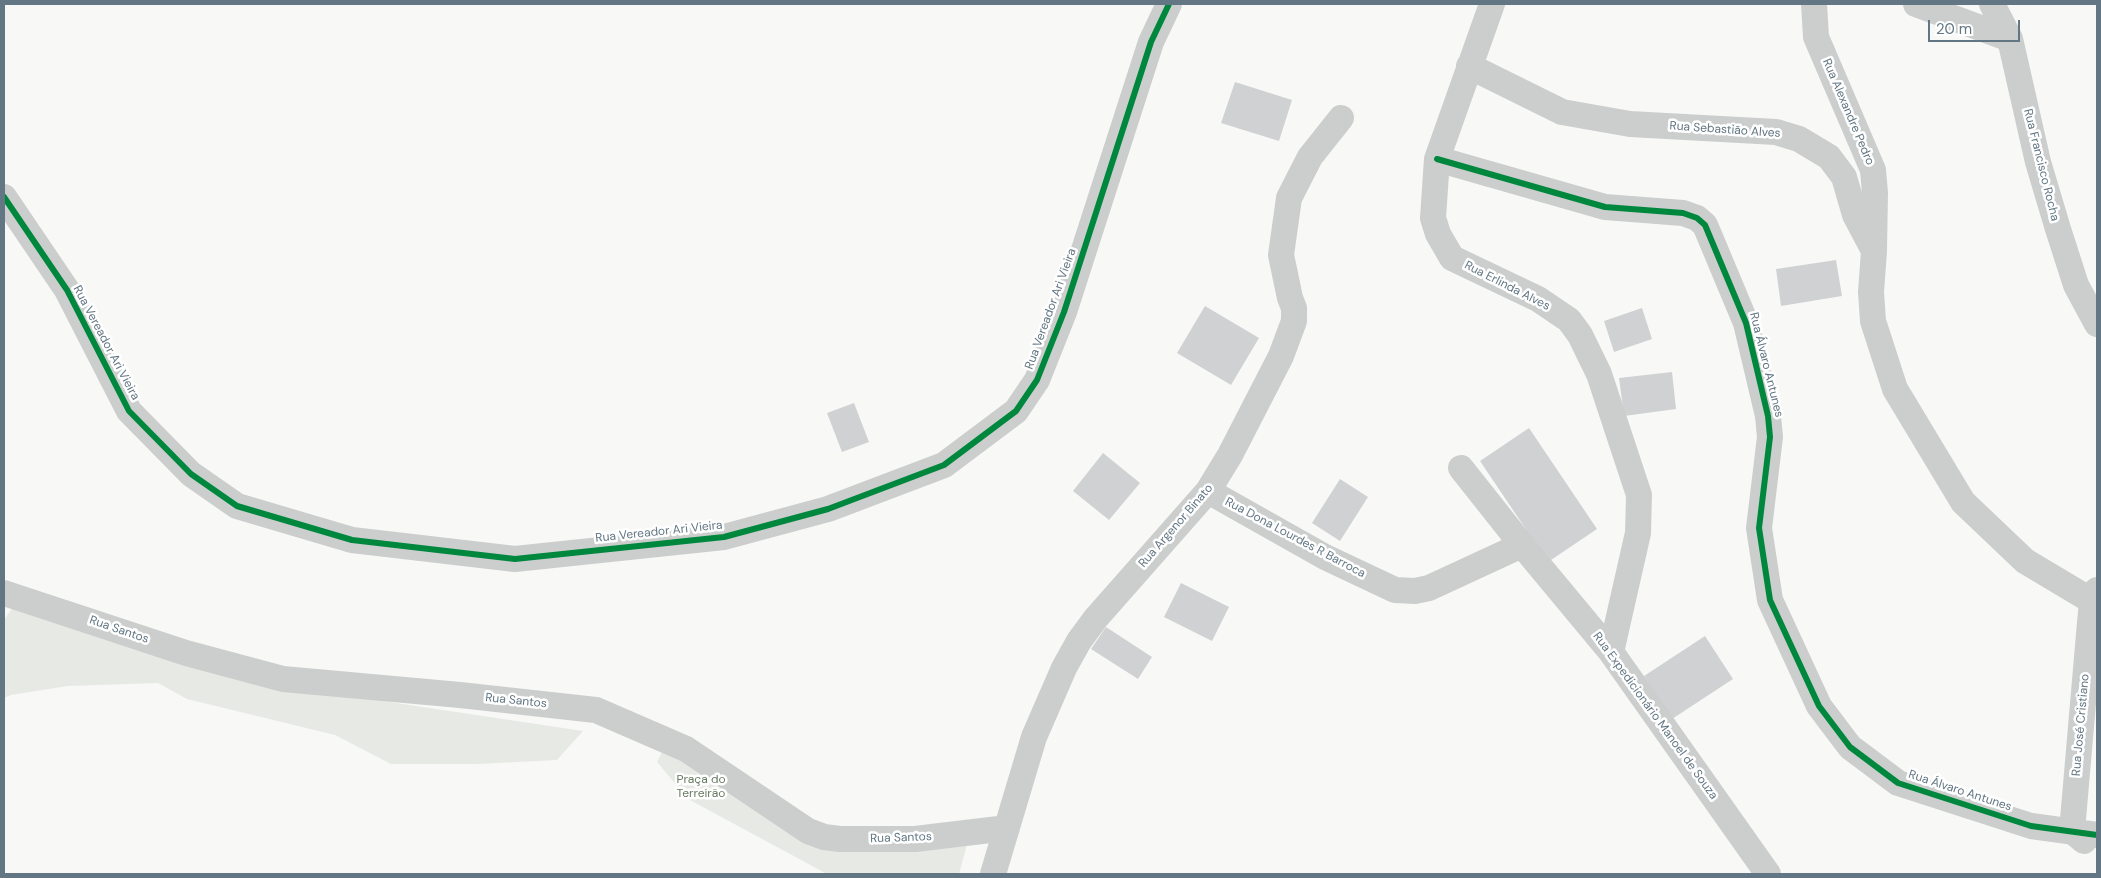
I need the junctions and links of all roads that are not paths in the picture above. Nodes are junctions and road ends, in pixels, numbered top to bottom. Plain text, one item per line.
1 (1169, 4) edge
2 (1492, 4) edge
3 (1814, 4) edge
4 (1916, 4) edge
5 (1992, 4) edge
6 (2010, 39) junction
7 (1468, 66) junction
8 (1341, 118) dead end
9 (1437, 159) junction
10 (4, 197) edge
11 (1874, 252) junction
12 (2097, 324) edge
13 (1462, 468) dead end
14 (1208, 491) junction
15 (1522, 545) junction
16 (4, 593) edge
17 (2096, 597) edge
18 (1611, 652) junction
19 (1007, 828) junction
20 (2072, 831) junction
21 (2097, 835) edge
22 (2097, 852) edge
23 (993, 874) edge
24 (1768, 874) edge

1 - 10 street, Rua Vereador Ari Vieira
2 - 7 street, Rua Erlinda Alves
3 - 11 street, Rua Alexandre Pedro
4 - 6 street
5 - 6 street, Rua Francisco Rocha
6 - 12 street, Rua Francisco Rocha
7 - 9 street, Rua Erlinda Alves
7 - 11 street, Rua Sebastião Alves
8 - 14 street, Rua Argenor Binato
9 - 18 street, Rua Erlinda Alves
9 - 20 street, Rua Álvaro Antunes
11 - 17 street
13 - 15 street, Rua Expedicionário Manoel de Souza
14 - 15 street, Rua Dona Lourdes R Barroca
14 - 19 street, Rua Argenor Binato
15 - 18 street, Rua Expedicionário Manoel de Souza
16 - 19 street, Rua Santos
17 - 20 street, Rua José Cristiano
18 - 24 street, Rua Expedicionário Manoel de Souza
19 - 23 street, Rua Argenor Binato
20 - 21 street, Rua Álvaro Antunes
20 - 22 street

